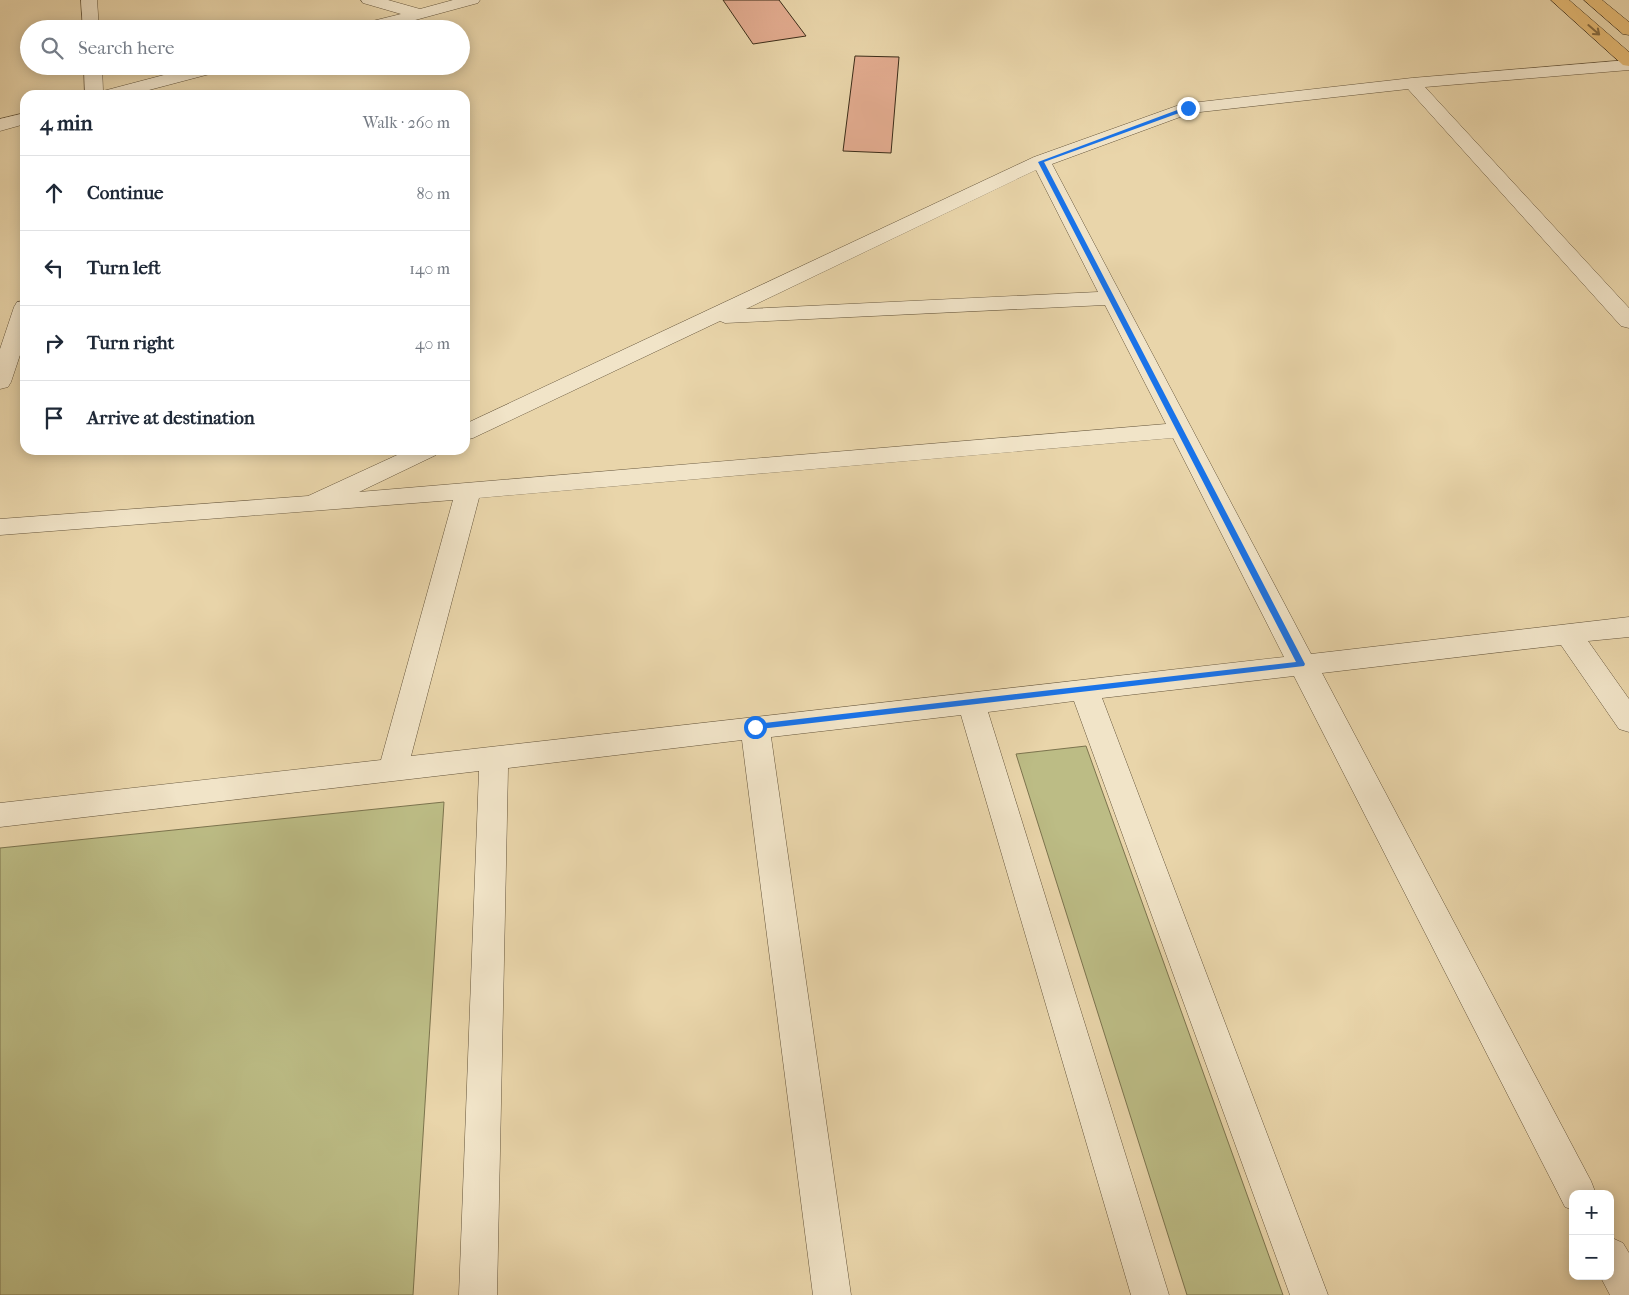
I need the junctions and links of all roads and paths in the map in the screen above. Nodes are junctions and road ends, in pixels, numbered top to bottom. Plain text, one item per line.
1 (89, 0) edge
2 (369, 0) edge
3 (472, 0) edge
4 (1558, 0) edge
5 (1592, 0) edge
6 (420, 14) junction
7 (90, 20) edge
8 (397, 20) edge
9 (1629, 30) edge
10 (1629, 61) edge
11 (1629, 65) edge
12 (93, 75) edge
13 (184, 75) edge
14 (1412, 83) junction
15 (94, 90) edge
16 (128, 90) edge
17 (20, 119) edge
18 (0, 125) edge
19 (1041, 162) junction
20 (1111, 298) junction
21 (714, 317) junction
22 (1629, 321) edge
23 (20, 322) edge
24 (0, 382) edge
25 (1179, 430) junction
26 (470, 431) edge
27 (417, 455) edge
28 (468, 491) junction
29 (312, 504) junction
30 (0, 527) edge
31 (1629, 627) edge
32 (1568, 634) junction
33 (1301, 664) junction
34 (1084, 689) junction
35 (971, 702) junction
36 (1629, 721) edge
37 (755, 727) junction
38 (494, 757) junction
39 (393, 769) junction
40 (0, 815) edge
41 (1576, 1190) edge
42 (1614, 1264) edge
43 (1629, 1292) edge
44 (478, 1295) edge
45 (832, 1295) edge
46 (1150, 1295) edge
47 (1309, 1295) edge

1 - 7 street
2 - 6 street
3 - 6 street
4 -> 10 main road
5 - 9 main road
6 - 8 street
11 - 14 street
12 - 15 street
13 - 16 street
14 - 19 street
14 - 22 street
17 - 18 street
19 - 20 street
19 - 21 street
20 - 21 street
20 - 25 street
21 - 26 street
23 - 24 street
25 - 28 street
25 - 33 street
27 - 29 street
28 - 29 street
28 - 39 street
29 - 30 street
31 - 32 street
32 - 33 street
32 - 36 street
33 - 34 street
33 - 41 street
34 - 35 street
34 - 47 street
35 - 37 street
35 - 46 street
37 - 38 street
37 - 45 street
38 - 39 street
38 - 44 street
39 - 40 street
42 - 43 street

